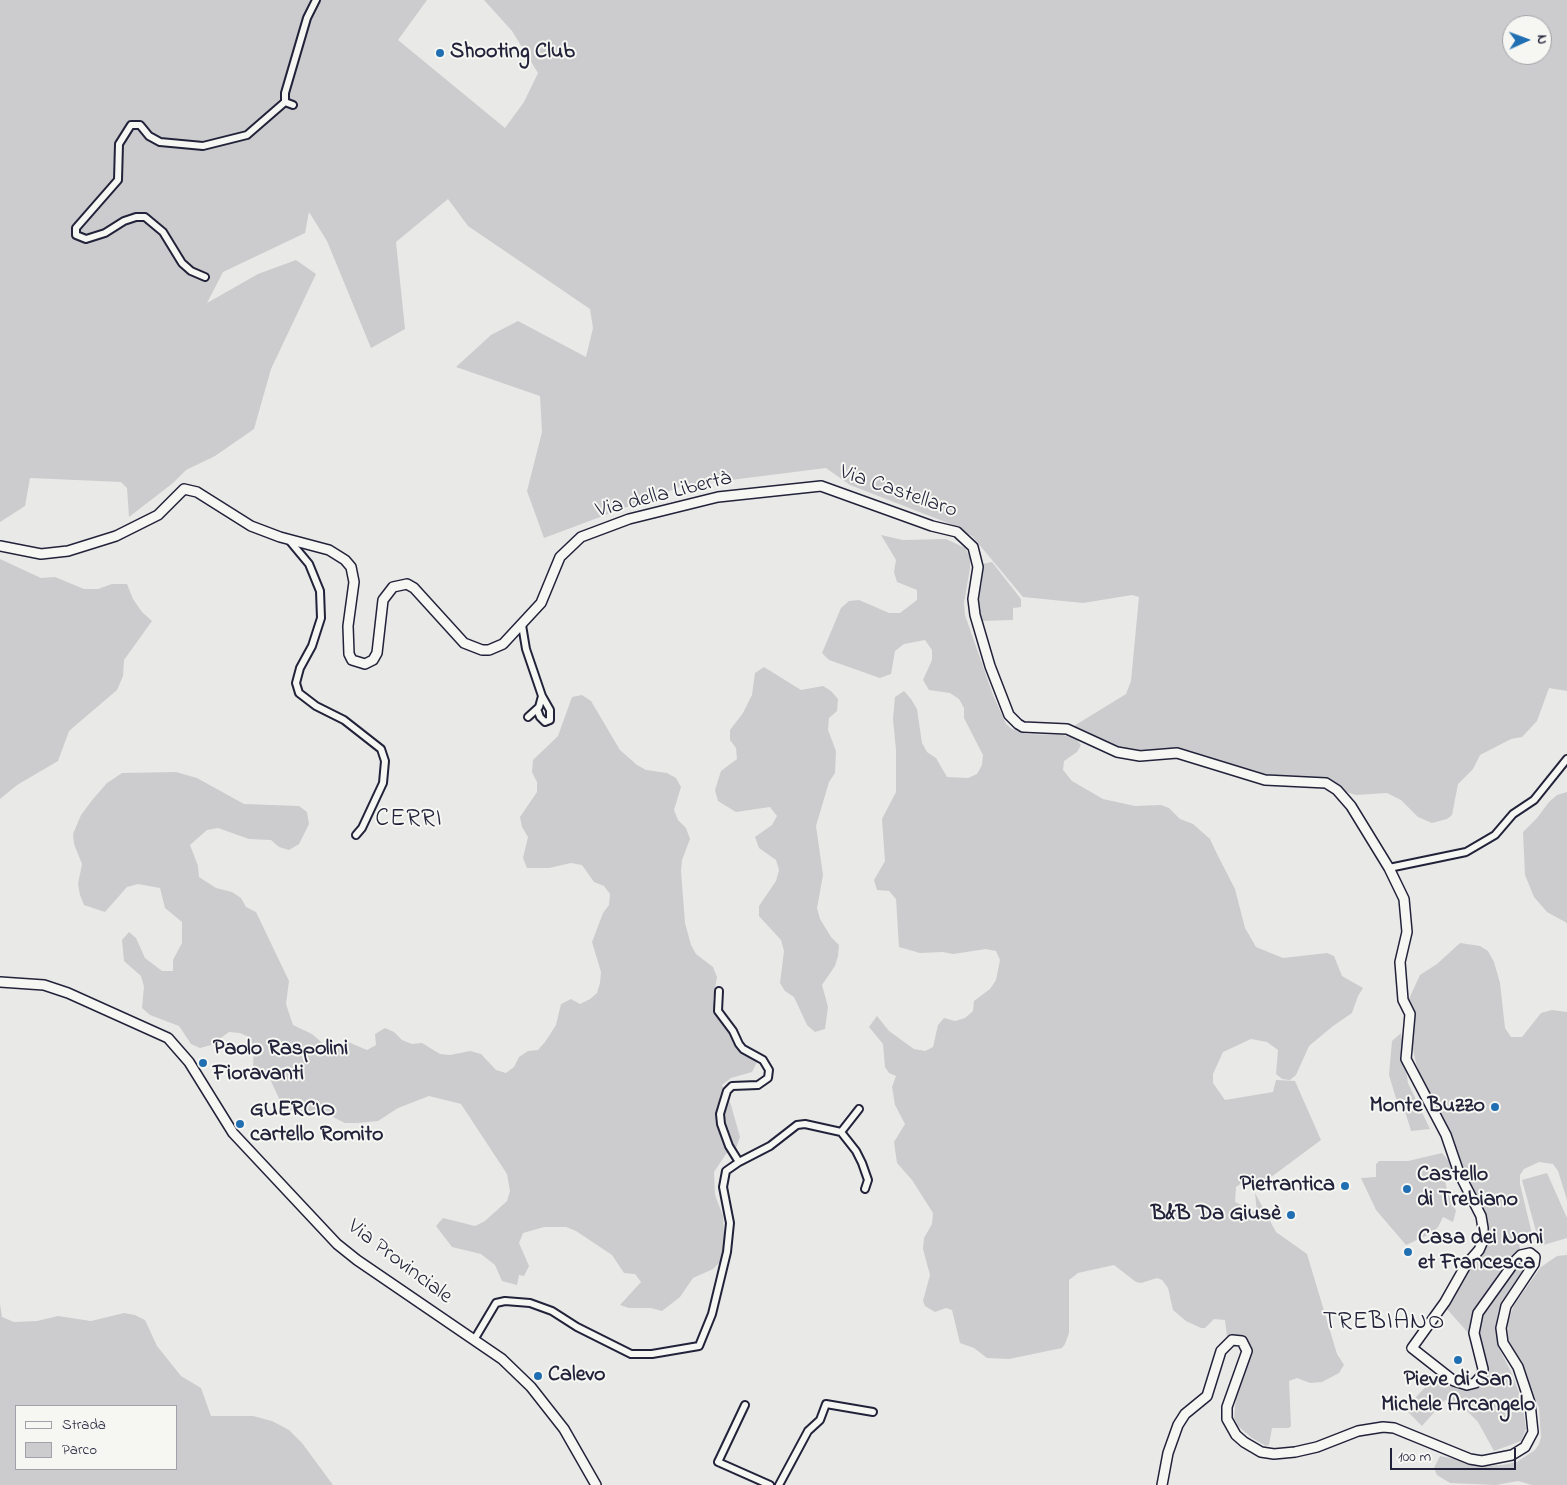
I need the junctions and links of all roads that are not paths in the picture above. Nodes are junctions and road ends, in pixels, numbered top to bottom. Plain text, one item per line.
1 (316, 0) edge
2 (285, 102) junction
3 (293, 105) dead end
4 (205, 277) dead end
5 (818, 486) joint
6 (288, 538) junction
7 (0, 546) edge
8 (522, 625) junction
9 (542, 696) junction
10 (537, 709) junction
11 (528, 717) dead end
12 (1567, 759) edge
13 (356, 835) dead end
14 (1389, 868) junction
15 (0, 982) edge
16 (719, 991) dead end
17 (859, 1109) dead end
18 (841, 1132) junction
19 (739, 1162) junction
20 (865, 1189) dead end
21 (474, 1340) junction
22 (745, 1404) dead end
23 (872, 1412) dead end
24 (596, 1485) edge
25 (770, 1485) edge
26 (779, 1485) edge
27 (1162, 1485) edge

1 - 2 street
2 - 3 street
2 - 4 street
5 - 8 street, Via della Libertà
5 - 14 street, Via Castellaro
6 - 7 street, Via della Libertà
6 - 8 street, Via della Libertà
6 - 13 street
8 - 9 street
9 - 10 street
9 - 10 street
10 - 11 street
12 - 14 street
14 - 27 street, Via Castellaro
15 - 21 street, Via Provinciale
16 - 19 street
17 - 18 street
18 - 19 street
18 - 20 street
19 - 21 street
21 - 24 street, Via Provinciale
22 - 25 street
23 - 26 street

